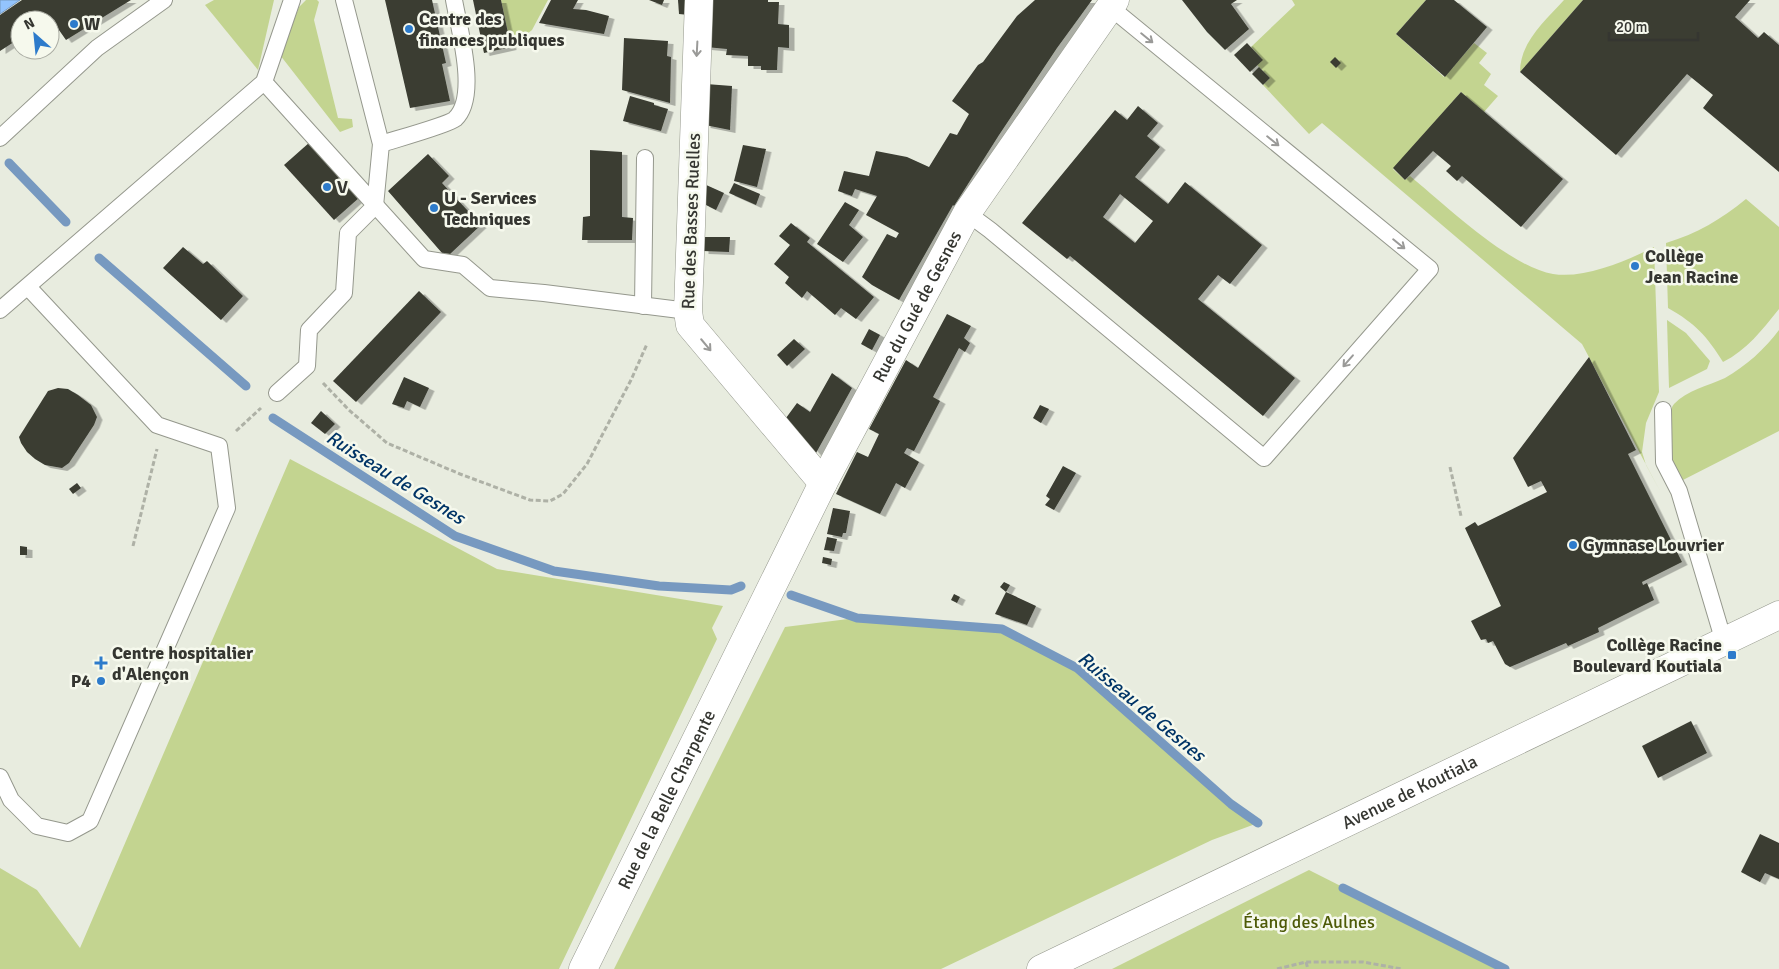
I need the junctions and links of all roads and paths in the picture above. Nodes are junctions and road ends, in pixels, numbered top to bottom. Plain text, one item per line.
1 (164, 0) edge
2 (292, 0) edge
3 (344, 0) edge
4 (454, 0) edge
5 (699, 0) edge
6 (1112, 4) edge
7 (264, 82) junction
8 (0, 138) edge
9 (381, 144) junction
10 (645, 158) dead end
11 (375, 206) junction
12 (967, 213) junction
13 (28, 287) junction
14 (643, 306) junction
15 (0, 310) edge
16 (688, 311) junction
17 (647, 344) dead end
18 (307, 366) junction
19 (277, 394) joint
20 (1663, 410) dead end
21 (148, 445) dead end
22 (218, 446) junction
23 (1450, 468) dead end
24 (823, 483) junction
25 (1461, 516) dead end
26 (133, 546) dead end
27 (1779, 615) edge
28 (750, 630) joint
29 (1724, 642) junction
30 (0, 776) edge
31 (1306, 962) junction
32 (583, 969) edge
33 (1041, 969) edge
34 (1277, 969) edge
35 (1308, 969) edge
36 (1402, 969) edge

1 - 8 lane
2 - 7 lane
3 - 9 lane
4 - 9 lane
5 -> 16 street, Rue des Basses Ruelles
6 - 12 street, Rue du Gué de Gesnes
6 -> 12 lane
7 - 11 lane
7 - 13 lane
9 - 11 lane
10 - 14 lane
11 - 14 lane
11 - 18 lane
12 - 24 street, Rue du Gué de Gesnes
13 - 15 lane
13 - 22 lane
14 - 16 lane
16 -> 24 street, Rue des Basses Ruelles
17 - 18 path
18 - 19 lane
19 - 22 path
20 - 29 lane
21 - 26 path
22 - 30 lane
23 - 25 path
24 - 28 street, Rue du Gué de Gesnes
27 - 29 street, Avenue de Koutiala
28 - 32 street, Rue de la Belle Charpente
29 - 33 street, Avenue de Koutiala
31 - 34 path
31 - 35 path
31 - 36 path

